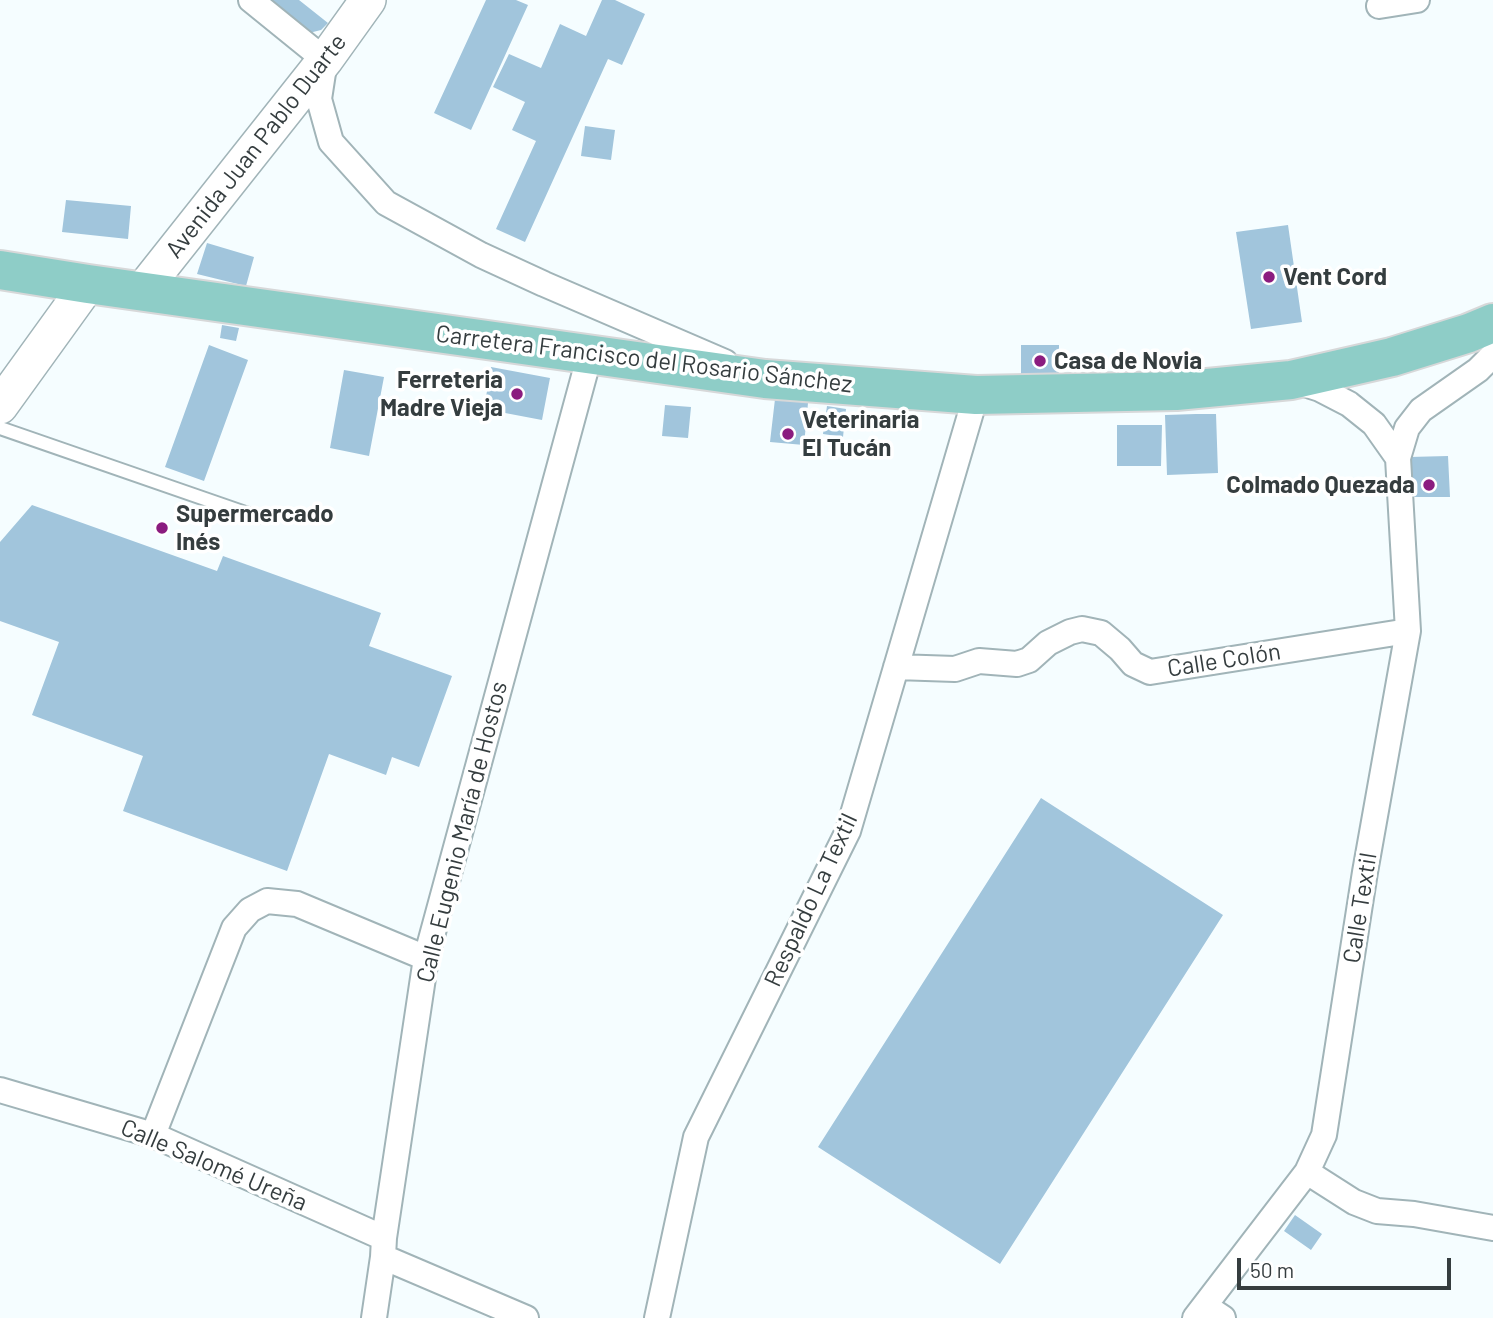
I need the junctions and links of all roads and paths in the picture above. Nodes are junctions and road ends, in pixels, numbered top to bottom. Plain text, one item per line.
1 (251, 0) edge
2 (368, 0) edge
3 (1417, 0) edge
4 (1379, 6) dead end
5 (325, 60) junction
6 (0, 270) edge
7 (88, 284) junction
8 (142, 291) junction
9 (1493, 323) edge
10 (590, 354) junction
11 (1493, 355) edge
12 (765, 379) junction
13 (1291, 380) junction
14 (976, 395) junction
15 (0, 407) edge
16 (0, 428) edge
17 (1398, 458) junction
18 (257, 516) dead end
19 (1408, 631) junction
20 (896, 667) junction
21 (426, 958) junction
22 (0, 1090) edge
23 (153, 1135) junction
24 (1307, 1172) junction
25 (1493, 1227) edge
26 (383, 1248) junction
27 (1208, 1314) edge
28 (374, 1318) edge
29 (526, 1318) edge
30 (657, 1318) edge

1 - 5 street
2 - 5 main road, Avenida Juan Pablo Duarte
3 - 4 street
5 - 8 main road, Avenida Juan Pablo Duarte
5 - 12 street
6 - 7 main road, Carretera Francisco del Rosario Sánchez
7 - 8 main road, Carretera Francisco del Rosario Sánchez
7 - 15 main road
8 - 10 main road, Carretera Francisco del Rosario Sánchez
9 - 13 main road, Carretera Francisco del Rosario Sánchez
10 - 12 main road, Carretera Francisco del Rosario Sánchez
10 - 21 street, Calle Eugenio María de Hostos
11 - 17 street, Calle Textil
12 - 14 main road, Carretera Francisco del Rosario Sánchez
13 - 14 main road, Carretera Francisco del Rosario Sánchez
13 - 17 street
14 - 20 street, Respaldo La Textil
16 - 18 lane
17 - 19 street, Calle Textil
19 - 20 street, Calle Colón
19 - 24 street, Calle Textil
20 - 30 street, Respaldo La Textil
21 - 23 street
21 - 26 street, Calle Eugenio María de Hostos
22 - 23 street, Calle Salomé Ureña
23 - 26 street, Calle Salomé Ureña
24 - 25 street
24 - 27 street, Calle Textil
26 - 28 street, Calle Eugenio María de Hostos
26 - 29 street, Calle Salomé Ureña

